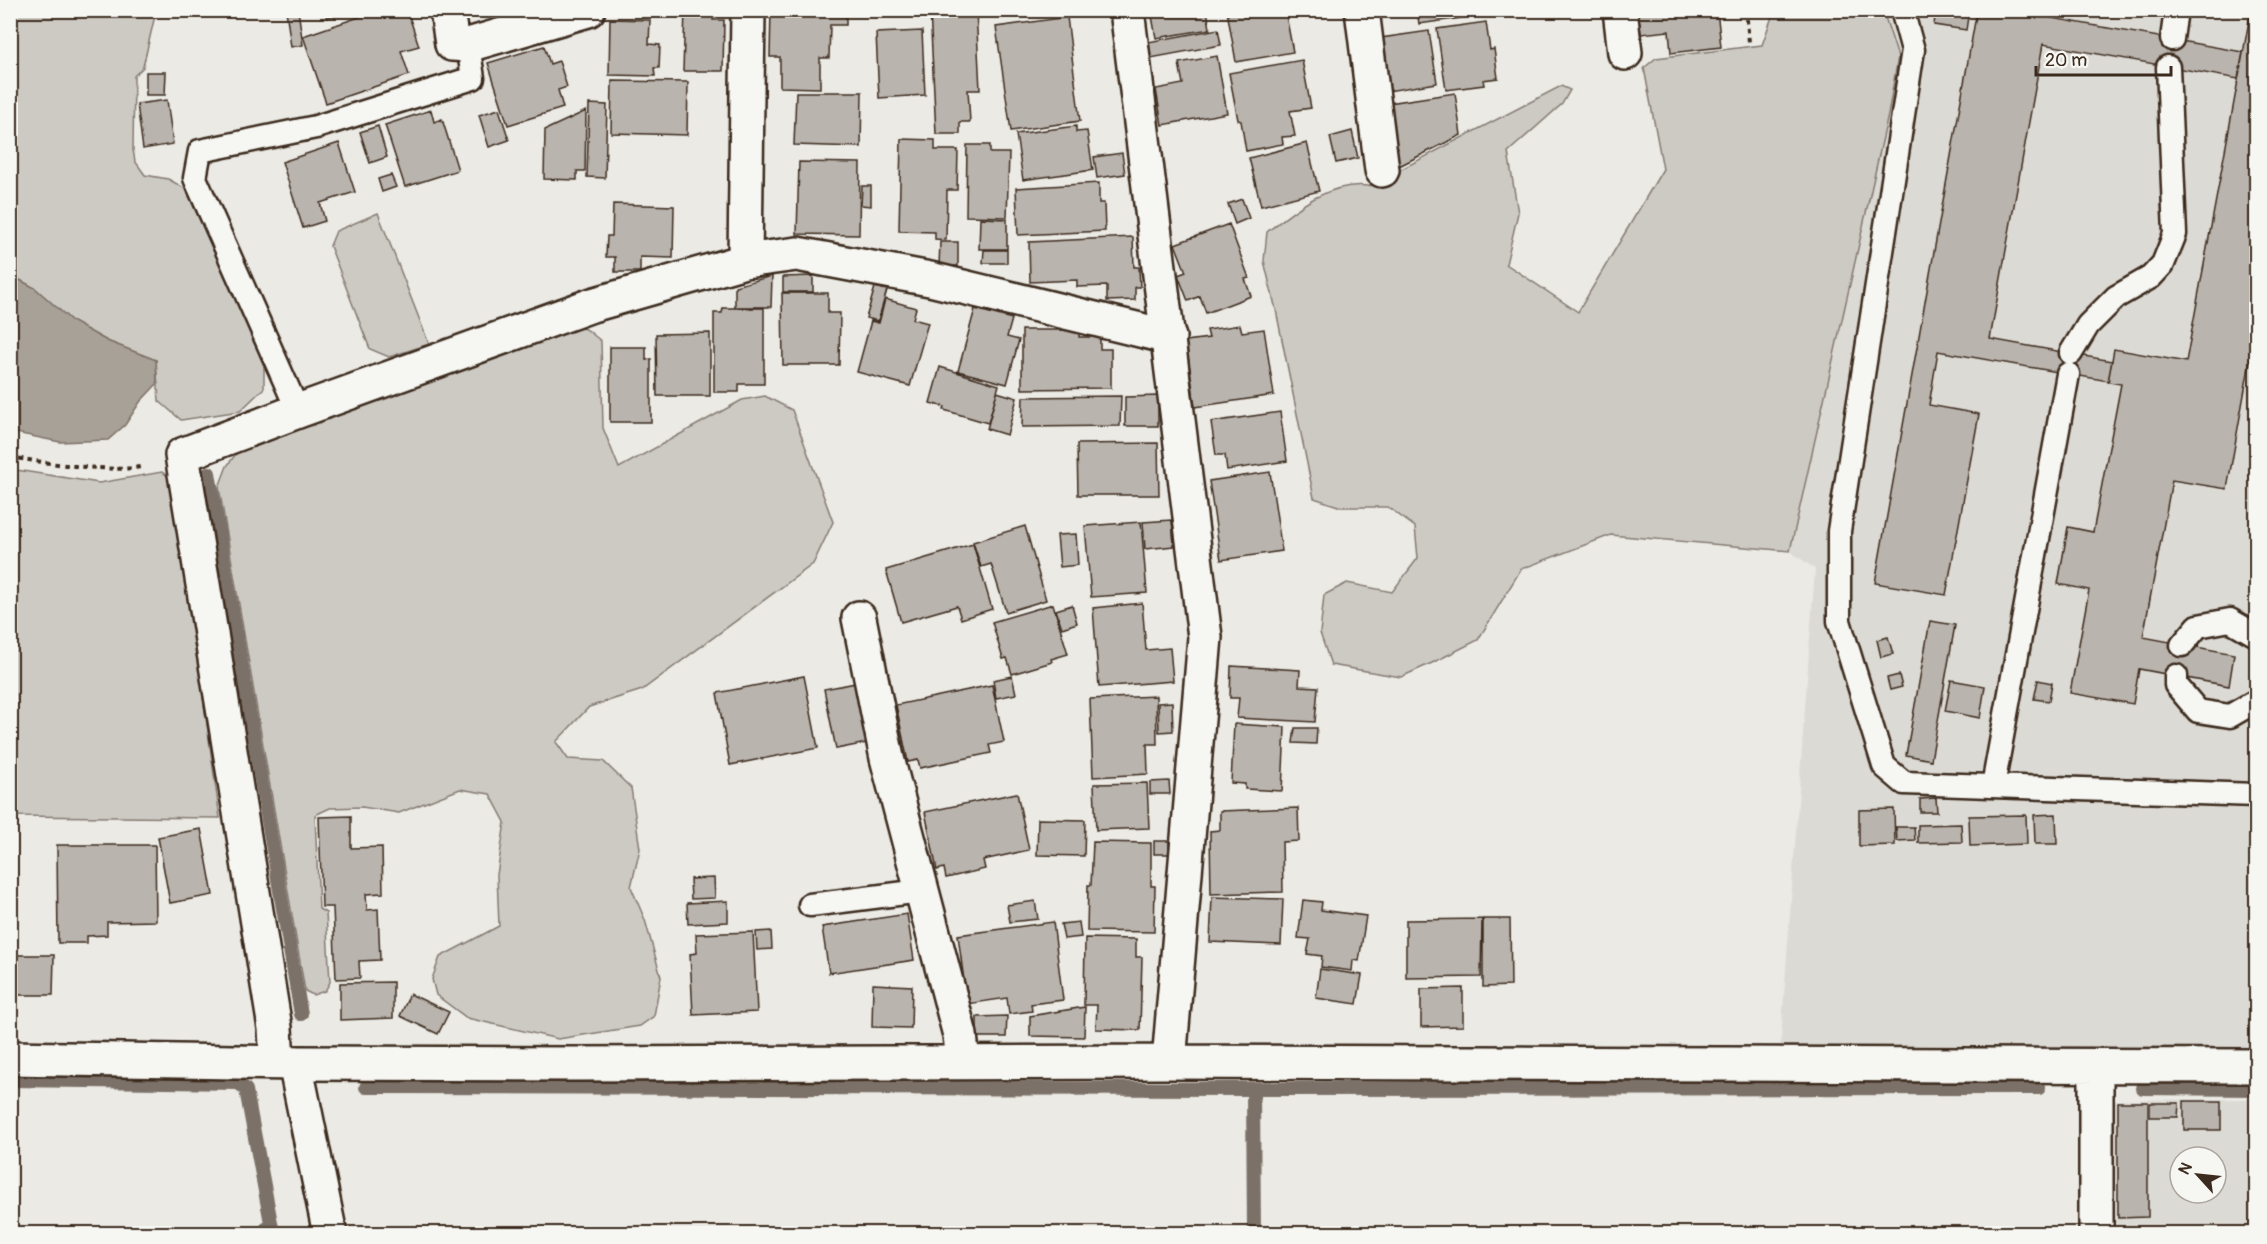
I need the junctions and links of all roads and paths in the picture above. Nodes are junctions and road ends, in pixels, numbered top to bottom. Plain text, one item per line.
1 (447, 10) edge
2 (588, 10) edge
3 (748, 10) edge
4 (1127, 10) edge
5 (1362, 10) edge
6 (1620, 10) edge
7 (1746, 10) edge
8 (1902, 10) edge
9 (2176, 10) edge
10 (2172, 39) dead end
11 (1749, 42) dead end
12 (468, 45) junction
13 (1625, 52) dead end
14 (2168, 67) dead end
15 (1382, 170) dead end
16 (745, 261) junction
17 (1169, 338) junction
18 (298, 411) junction
19 (182, 455) junction
20 (10, 457) edge
21 (859, 618) dead end
22 (2256, 635) edge
23 (2182, 645) dead end
24 (2176, 676) dead end
25 (2256, 700) edge
26 (1993, 786) junction
27 (2256, 795) edge
28 (921, 891) junction
29 (810, 904) dead end
30 (10, 1058) edge
31 (286, 1062) junction
32 (963, 1062) junction
33 (1169, 1062) junction
34 (2256, 1066) edge
35 (2096, 1067) junction
36 (330, 1233) edge
37 (2097, 1233) edge

1 - 12 street
2 - 12 street
3 - 16 street
4 - 17 street
5 - 15 street
6 - 13 street
7 - 11 path
8 - 26 lane
9 - 10 lane
12 - 18 lane
14 - 26 lane
16 - 17 street
16 - 18 street
17 - 33 street
18 - 19 street
19 - 20 path
19 - 31 street
21 - 28 street
22 - 23 lane
24 - 25 lane
26 - 27 lane
28 - 29 lane
28 - 32 street
30 - 31 street
31 - 32 street
31 - 36 street
32 - 33 street
33 - 35 street
34 - 35 street
35 - 37 street

